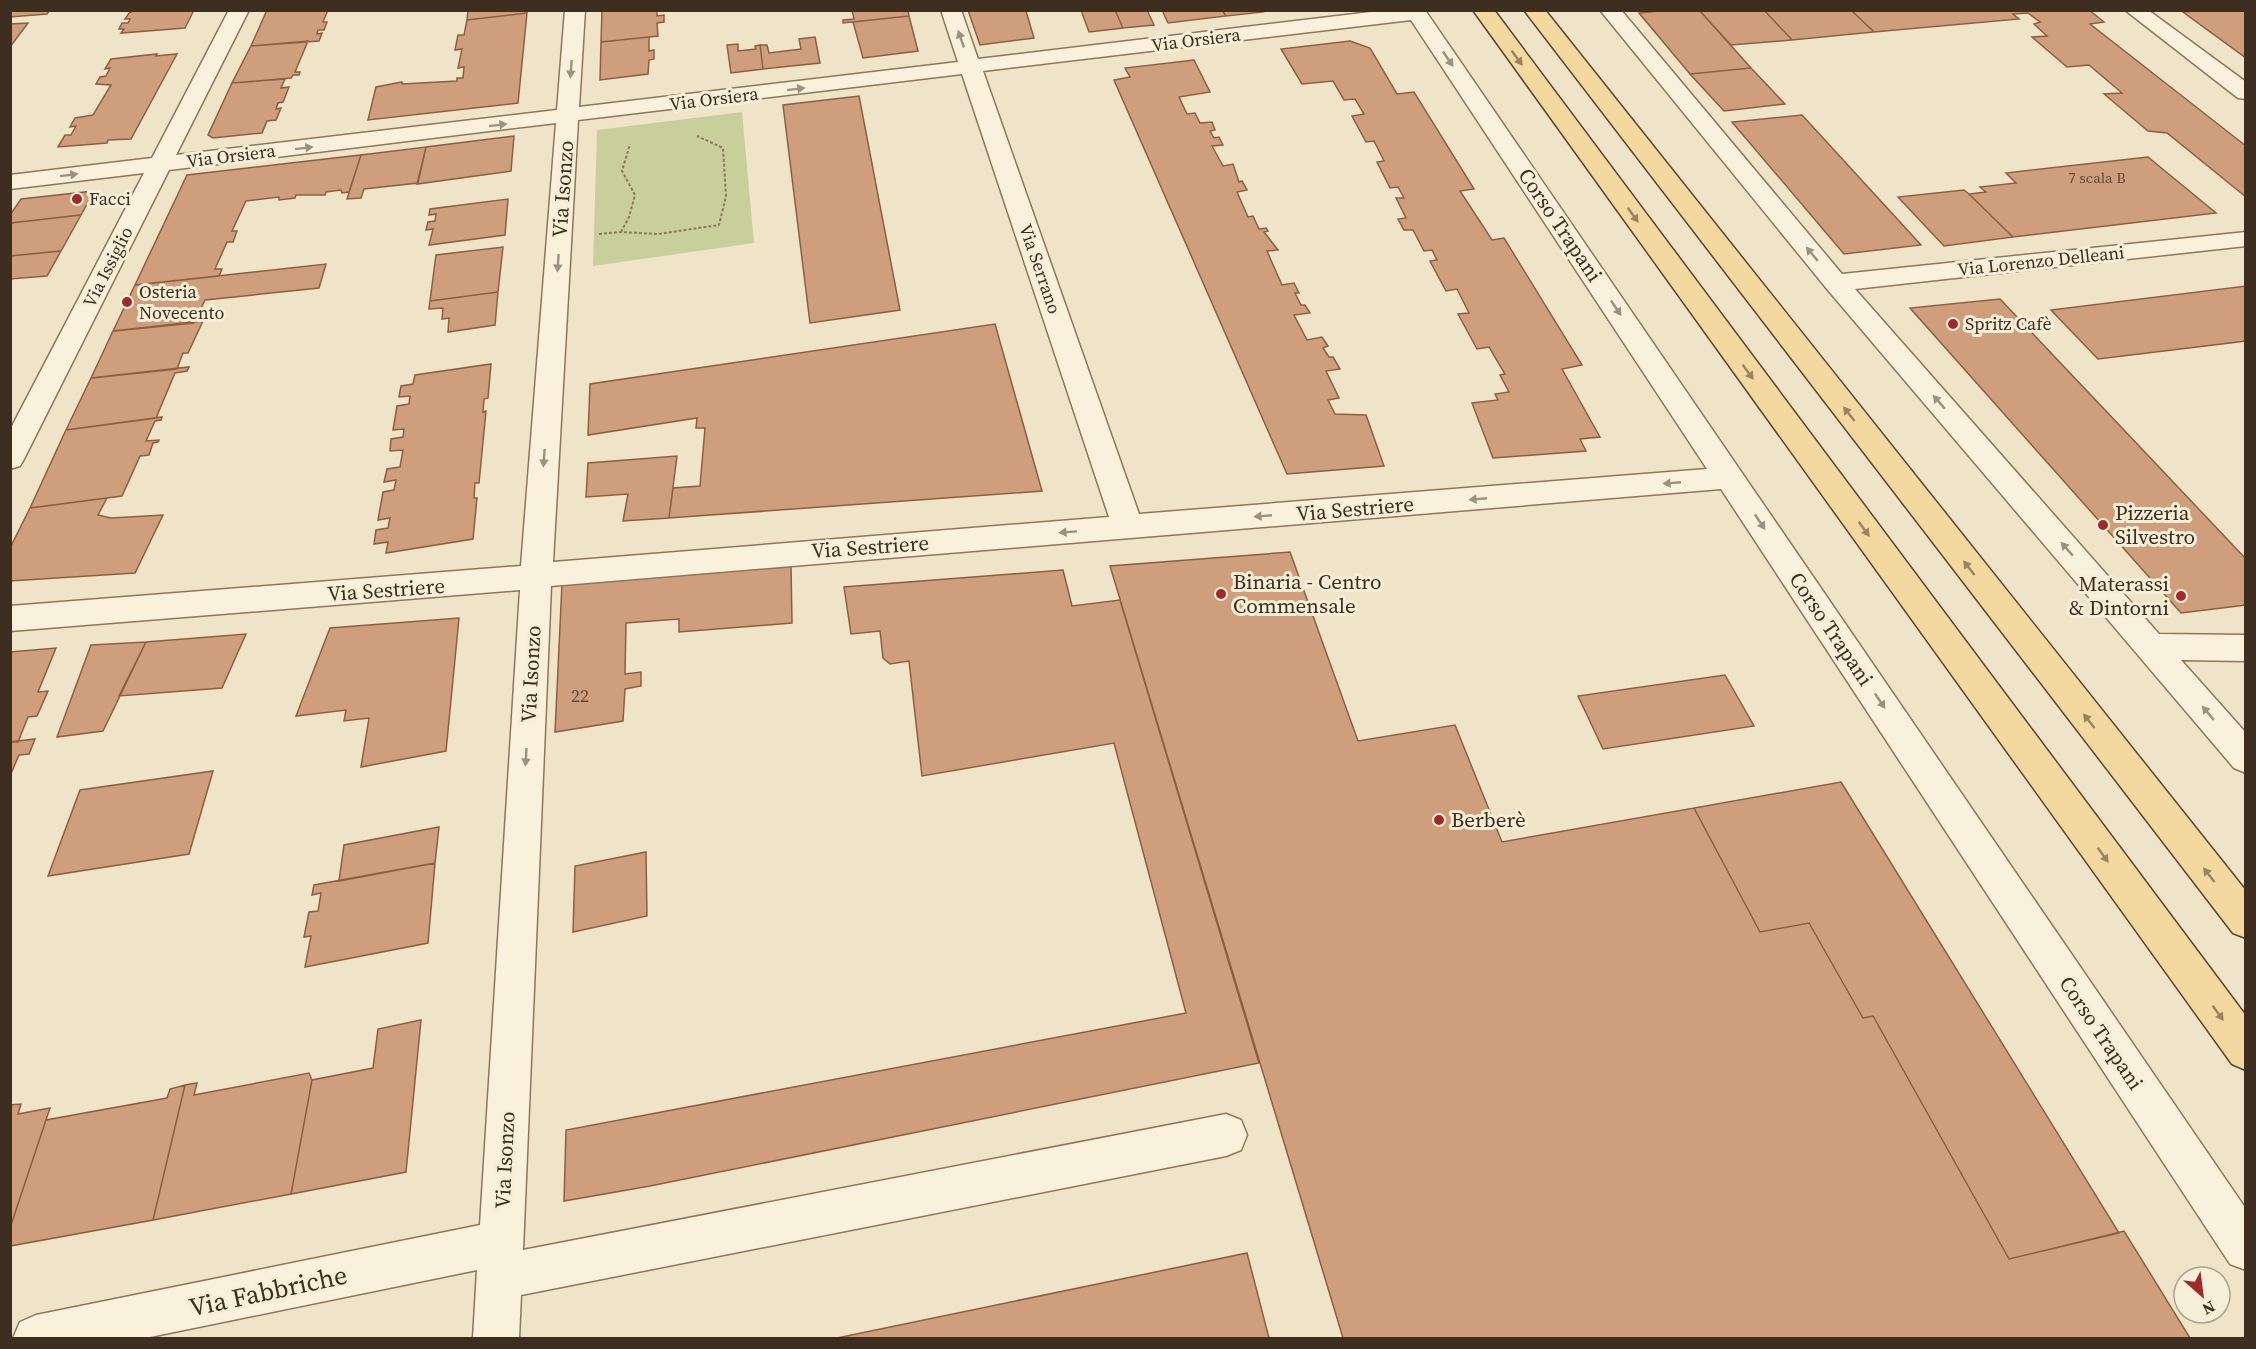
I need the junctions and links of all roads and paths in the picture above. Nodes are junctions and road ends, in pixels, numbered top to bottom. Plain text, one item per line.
1 (239, 10) edge
2 (575, 10) edge
3 (951, 10) edge
4 (1483, 10) edge
5 (1534, 10) edge
6 (1610, 10) edge
7 (2135, 10) edge
8 (1416, 12) edge
9 (972, 68) junction
10 (2246, 93) edge
11 (568, 116) junction
12 (696, 136) dead end
13 (641, 142) dead end
14 (160, 165) junction
15 (10, 182) edge
16 (621, 232) junction
17 (560, 237) junction
18 (2246, 239) edge
19 (1836, 283) junction
20 (10, 459) edge
21 (1731, 478) junction
22 (1128, 527) junction
23 (536, 575) junction
24 (10, 619) edge
25 (2151, 647) junction
26 (2246, 648) edge
27 (2246, 758) edge
28 (2246, 921) edge
29 (2246, 1050) edge
30 (1226, 1135) dead end
31 (2246, 1248) edge
32 (500, 1260) junction
33 (36, 1338) edge
34 (496, 1338) edge

1 - 14 street, Via Issiglio
2 -> 11 street, Via Isonzo
9 -> 3 street, Via Serrano
4 -> 29 main road
28 -> 5 main road
19 -> 6 street
7 - 10 street
8 - 9 street, Via Orsiera
8 -> 21 street, Corso Trapani
11 -> 9 street, Via Orsiera
9 - 22 street, Via Serrano
14 -> 11 street, Via Orsiera
11 - 17 street, Via Isonzo
12 - 16 path
13 - 16 path
15 -> 14 street, Via Orsiera
14 - 20 street, Via Issiglio
16 - 17 path
17 -> 23 street, Via Isonzo
18 - 19 street, Via Lorenzo Delleani
25 -> 19 street
21 -> 22 street, Via Sestriere
21 -> 31 street, Corso Trapani
22 -> 23 street, Via Sestriere
23 - 24 street, Via Sestriere
23 -> 32 street, Via Isonzo
25 - 26 street
27 -> 25 street
30 - 32 street, Via Fabbriche
32 - 33 street, Via Fabbriche
32 - 34 street, Via Isonzo

